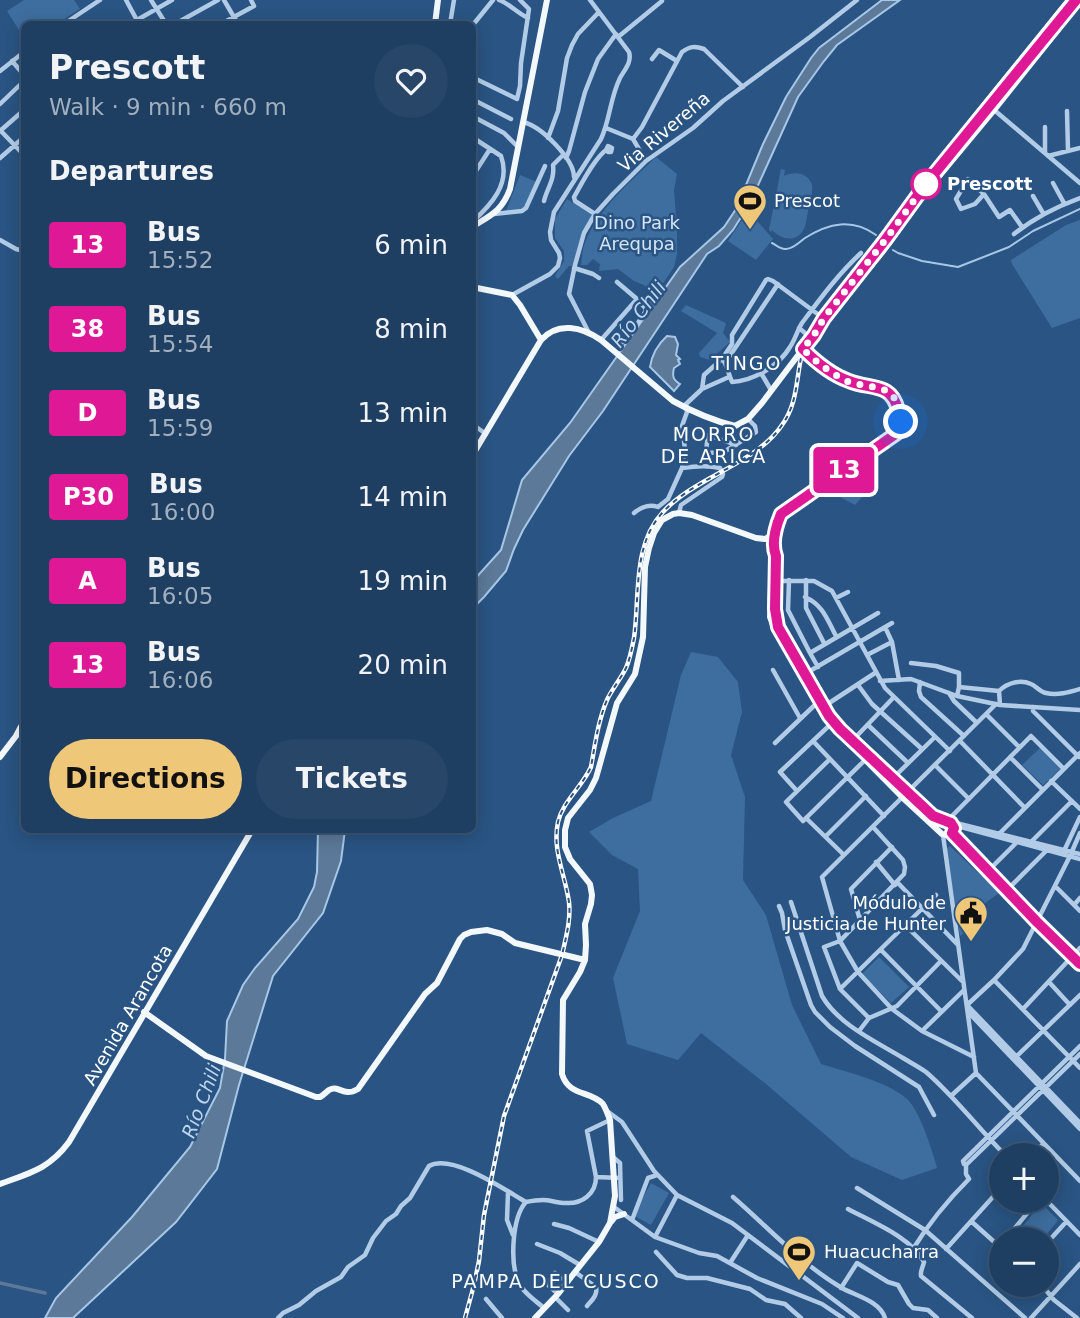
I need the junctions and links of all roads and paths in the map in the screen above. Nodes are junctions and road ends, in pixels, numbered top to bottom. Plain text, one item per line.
1 (100, 0) edge
2 (126, 0) edge
3 (151, 0) edge
4 (172, 0) edge
5 (218, 0) edge
6 (224, 0) edge
7 (251, 0) edge
8 (438, 0) edge
9 (454, 0) edge
10 (493, 0) edge
11 (520, 0) edge
12 (547, 0) edge
13 (590, 0) edge
14 (653, 0) edge
15 (662, 0) edge
16 (857, 0) edge
17 (503, 1) edge
18 (1078, 1) edge
19 (657, 5) junction
20 (157, 9) junction
21 (599, 12) junction
22 (234, 17) junction
23 (528, 19) junction
24 (71, 21) edge
25 (137, 21) edge
26 (139, 21) edge
27 (164, 21) edge
28 (180, 21) edge
29 (227, 21) edge
30 (236, 21) edge
31 (435, 21) edge
32 (450, 21) edge
33 (476, 21) edge
34 (617, 36) junction
35 (21, 54) edge
36 (652, 60) dead end
37 (12, 61) junction
38 (677, 61) junction
39 (0, 71) edge
40 (21, 72) edge
41 (476, 79) edge
42 (21, 84) edge
43 (743, 87) junction
44 (476, 101) edge
45 (0, 104) edge
46 (992, 108) junction
47 (1067, 111) dead end
48 (21, 113) edge
49 (476, 118) edge
50 (511, 119) dead end
51 (522, 121) junction
52 (1045, 127) dead end
53 (606, 128) junction
54 (0, 131) edge
55 (548, 138) junction
56 (21, 139) edge
57 (633, 139) junction
58 (476, 140) edge
59 (15, 145) junction
60 (518, 147) junction
61 (1080, 148) edge
62 (491, 149) junction
63 (606, 150) dead end
64 (1068, 151) junction
65 (21, 152) edge
66 (1047, 155) junction
67 (564, 156) junction
68 (0, 158) edge
69 (646, 160) junction
70 (545, 166) dead end
71 (476, 171) edge
72 (574, 179) junction
73 (1054, 183) dead end
74 (1080, 183) edge
75 (984, 194) junction
76 (1033, 196) dead end
77 (1080, 198) edge
78 (544, 201) dead end
79 (1064, 204) junction
80 (1044, 213) junction
81 (494, 214) junction
82 (595, 214) junction
83 (476, 222) edge
84 (476, 224) edge
85 (1023, 227) junction
86 (1014, 234) dead end
87 (0, 240) edge
88 (21, 250) edge
89 (861, 253) dead end
90 (574, 268) junction
91 (599, 278) dead end
92 (617, 282) dead end
93 (778, 284) junction
94 (476, 288) edge
95 (512, 295) junction
96 (655, 297) dead end
97 (637, 299) junction
98 (646, 309) junction
99 (812, 310) junction
100 (826, 319) junction
101 (799, 328) junction
102 (588, 331) junction
103 (805, 333) dead end
104 (541, 340) junction
105 (601, 340) junction
106 (732, 342) junction
107 (621, 343) dead end
108 (738, 345) junction
109 (803, 349) junction
110 (724, 361) junction
111 (761, 373) junction
112 (729, 377) junction
113 (702, 389) junction
114 (772, 390) junction
115 (687, 409) junction
116 (748, 419) junction
117 (476, 427) edge
118 (486, 434) junction
119 (736, 445) junction
120 (476, 450) edge
121 (682, 468) junction
122 (634, 513) dead end
123 (679, 513) junction
124 (775, 534) junction
125 (762, 540) junction
126 (774, 550) junction
127 (776, 580) junction
128 (789, 580) junction
129 (806, 580) junction
130 (848, 592) dead end
131 (805, 597) junction
132 (836, 598) junction
133 (878, 613) dead end
134 (892, 623) dead end
135 (852, 627) junction
136 (885, 627) junction
137 (836, 636) junction
138 (860, 642) junction
139 (892, 642) junction
140 (824, 643) junction
141 (810, 653) junction
142 (867, 655) junction
143 (911, 663) dead end
144 (818, 667) junction
145 (773, 670) dead end
146 (876, 673) junction
147 (804, 675) junction
148 (899, 680) junction
149 (880, 681) junction
150 (920, 682) junction
151 (858, 685) junction
152 (959, 687) junction
153 (1080, 689) edge
154 (999, 691) junction
155 (949, 693) junction
156 (957, 695) junction
157 (894, 697) junction
158 (820, 703) junction
159 (998, 704) junction
160 (1033, 707) junction
161 (1080, 710) edge
162 (880, 712) junction
163 (986, 714) junction
164 (800, 718) junction
165 (831, 723) junction
166 (977, 723) junction
167 (868, 725) junction
168 (21, 726) edge
169 (935, 737) junction
170 (962, 738) junction
171 (813, 741) junction
172 (851, 742) junction
173 (775, 743) dead end
174 (1019, 747) junction
175 (922, 749) junction
176 (950, 751) junction
177 (1079, 755) edge
178 (0, 757) edge
179 (1010, 757) junction
180 (867, 758) junction
181 (830, 759) junction
182 (908, 763) junction
183 (935, 765) junction
184 (1064, 769) junction
185 (993, 774) junction
186 (847, 777) junction
187 (893, 778) junction
188 (1051, 781) junction
189 (1043, 790) junction
190 (797, 791) junction
191 (905, 795) junction
192 (866, 796) junction
193 (969, 799) junction
194 (1072, 801) junction
195 (1025, 808) junction
196 (1080, 809) edge
197 (884, 816) junction
198 (1080, 817) edge
199 (805, 819) junction
200 (873, 827) junction
201 (948, 829) junction
202 (1078, 831) edge
203 (250, 833) edge
204 (998, 835) junction
205 (826, 836) junction
206 (1017, 842) junction
207 (1031, 842) junction
208 (892, 847) junction
209 (1047, 850) junction
210 (1064, 853) junction
211 (1071, 854) junction
212 (844, 855) junction
213 (1080, 857) edge
214 (876, 862) junction
215 (986, 873) junction
216 (896, 884) junction
217 (1055, 886) junction
218 (1005, 892) junction
219 (936, 895) dead end
220 (1080, 898) edge
221 (791, 902) dead end
222 (1074, 905) junction
223 (779, 906) dead end
224 (922, 908) junction
225 (1080, 911) edge
226 (860, 920) junction
227 (1037, 922) junction
228 (905, 925) junction
229 (956, 925) junction
230 (946, 933) junction
231 (840, 941) junction
232 (958, 946) junction
233 (1080, 948) edge
234 (880, 950) junction
235 (1072, 956) junction
236 (585, 960) junction
237 (941, 961) junction
238 (1080, 964) edge
239 (858, 972) junction
240 (994, 980) junction
241 (964, 982) junction
242 (1049, 982) junction
243 (916, 986) junction
244 (840, 989) junction
245 (965, 989) junction
246 (1080, 995) edge
247 (967, 1005) junction
248 (1070, 1005) junction
249 (892, 1009) junction
250 (1023, 1009) junction
251 (941, 1011) junction
252 (144, 1012) junction
253 (968, 1012) junction
254 (869, 1018) junction
255 (859, 1031) junction
256 (922, 1031) junction
257 (1044, 1031) junction
258 (1080, 1046) edge
259 (1080, 1054) edge
260 (974, 1057) junction
261 (1015, 1059) junction
262 (1071, 1059) junction
263 (1080, 1068) edge
264 (976, 1073) junction
265 (1042, 1087) junction
266 (952, 1095) dead end
267 (606, 1111) junction
268 (1014, 1114) junction
269 (934, 1115) dead end
270 (610, 1120) junction
271 (1080, 1123) edge
272 (1080, 1129) edge
273 (989, 1140) junction
274 (992, 1143) edge
275 (1042, 1143) edge
276 (1059, 1160) edge
277 (657, 1175) junction
278 (596, 1177) junction
279 (617, 1178) junction
280 (1080, 1181) edge
281 (0, 1184) edge
282 (857, 1188) dead end
283 (508, 1192) junction
284 (677, 1195) junction
285 (733, 1197) dead end
286 (621, 1200) dead end
287 (526, 1202) junction
288 (989, 1202) edge
289 (614, 1207) junction
290 (848, 1209) dead end
291 (1027, 1213) edge
292 (1058, 1213) edge
293 (624, 1214) junction
294 (632, 1220) junction
295 (972, 1222) junction
296 (1066, 1222) junction
297 (610, 1223) junction
298 (554, 1224) dead end
299 (1016, 1227) edge
300 (925, 1230) junction
301 (1059, 1230) edge
302 (748, 1235) junction
303 (1080, 1235) edge
304 (513, 1236) junction
305 (655, 1237) junction
306 (989, 1237) edge
307 (599, 1242) junction
308 (537, 1244) dead end
309 (914, 1249) junction
310 (946, 1250) junction
311 (656, 1252) dead end
312 (730, 1263) junction
313 (1080, 1264) edge
314 (580, 1265) junction
315 (575, 1272) junction
316 (568, 1282) junction
317 (1059, 1287) edge
318 (841, 1288) junction
319 (557, 1295) junction
320 (1050, 1297) edge
321 (1052, 1297) edge
322 (486, 1299) dead end
323 (587, 1306) dead end
324 (544, 1308) junction
325 (568, 1310) dead end
326 (278, 1318) edge
327 (502, 1318) edge
328 (535, 1318) edge
329 (801, 1318) edge
330 (844, 1318) edge
331 (858, 1318) edge
332 (885, 1318) edge
333 (937, 1318) edge
334 (972, 1318) edge
335 (1025, 1318) edge
336 (1031, 1318) edge
337 (1077, 1318) edge

1 - 24 street
2 - 25 street
3 - 20 street
4 - 20 street
5 - 28 street
6 - 22 street
7 - 22 street
8 - 31 main road
9 - 32 street
10 - 33 street
11 - 23 street
12 - 51 main road
13 - 21 street
14 - 19 street
15 - 19 street
16 - 43 street, Via Rivereña
17 - 23 street
18 - 46 main road
19 - 34 street
20 - 26 street
20 - 27 street
21 - 34 street
21 - 55 street
22 - 29 street
22 - 30 street
23 - 41 street
34 - 53 street
34 - 67 street
35 - 37 street
36 - 38 street
37 - 39 street
37 - 40 street
38 - 43 street
38 - 57 street
42 - 45 street
43 - 69 street, Via Rivereña
44 - 50 street
46 - 66 street
46 - 100 main road
47 - 64 street
48 - 54 street
49 - 60 street
51 - 55 street
51 - 60 main road
52 - 66 street
53 - 57 street
53 - 72 street
54 - 59 street
55 - 67 street
56 - 59 street
57 - 69 street
58 - 62 street
59 - 65 street
59 - 68 street
60 - 81 main road
61 - 64 street
62 - 71 street
62 - 83 street
63 - 82 street
64 - 66 street
66 - 74 street
67 - 72 street
67 - 78 street
69 - 82 street, Via Rivereña
70 - 81 street
72 - 95 street
73 - 79 street
75 - 75 street
75 - 85 street
76 - 80 street
77 - 79 street
79 - 80 street
80 - 85 street
81 - 84 main road
82 - 90 street, Via Rivereña
85 - 86 street
87 - 88 street
89 - 99 street
90 - 91 street
90 - 102 street, Via Rivereña
92 - 97 street
93 - 99 street
93 - 106 street
93 - 108 street
94 - 95 main road
95 - 104 main road
96 - 98 street
97 - 98 street
97 - 105 street
98 - 107 street
99 - 100 street
99 - 101 street
100 - 109 main road
101 - 103 street
101 - 111 street
102 - 104 main road
102 - 105 main road
104 - 118 main road
105 - 115 main road
106 - 108 street
106 - 110 street
108 - 110 street
109 - 114 main road
109 - 124 main road
110 - 112 street
110 - 113 street
111 - 112 street
111 - 114 street
112 - 113 street
113 - 115 street
114 - 116 main road
115 - 116 main road
115 - 121 street
116 - 119 street
117 - 118 street
118 - 120 main road
119 - 119 street
121 - 122 street
121 - 123 street
123 - 125 main road
123 - 236 main road
124 - 125 main road
124 - 126 main road
125 - 126 main road
126 - 127 main road
126 - 147 main road
127 - 128 street
127 - 147 main road
128 - 129 street
128 - 141 street
129 - 131 street
129 - 132 street
130 - 132 street
131 - 137 street
131 - 140 street
132 - 135 street
133 - 135 street
134 - 136 street
135 - 137 street
135 - 138 street
136 - 138 street
136 - 139 street
137 - 140 street
138 - 142 street
138 - 144 street
139 - 142 street
139 - 148 street
140 - 141 street
141 - 144 street
142 - 146 street
143 - 152 street
144 - 147 street
145 - 164 street
146 - 149 street
146 - 151 street
147 - 158 main road
148 - 149 street
148 - 150 street
149 - 157 street
150 - 155 street
150 - 170 street
151 - 158 street
151 - 162 street
152 - 154 street
152 - 156 street
153 - 154 street
154 - 159 street
155 - 156 street
155 - 166 street
156 - 159 street
157 - 162 street
157 - 169 street
158 - 164 street
158 - 165 main road
159 - 160 street
159 - 163 street
160 - 161 street
160 - 177 street
162 - 167 street
162 - 175 street
163 - 166 street
163 - 174 street
164 - 173 street
165 - 171 street
165 - 172 main road
166 - 170 street
167 - 172 street
167 - 182 street
168 - 178 main road
169 - 175 street
169 - 176 street
170 - 176 street
170 - 185 street
171 - 181 street
171 - 190 street
172 - 180 main road
174 - 179 street
174 - 184 street
175 - 182 street
176 - 183 street
177 - 184 street
179 - 185 street
179 - 189 street
180 - 186 street
180 - 187 main road
180 - 191 main road
181 - 186 street
181 - 190 street
182 - 187 street
183 - 191 street
183 - 193 street
184 - 188 street
185 - 193 street
185 - 195 street
186 - 192 street
186 - 199 street
187 - 191 main road
188 - 189 street
188 - 194 street
189 - 195 street
190 - 199 street
191 - 197 street
191 - 201 main road
191 - 201 main road
192 - 197 street
192 - 205 street
193 - 201 street
194 - 196 street
194 - 207 street
195 - 204 street
197 - 200 street
198 - 202 street
199 - 205 street
200 - 208 street
200 - 212 street
201 - 204 street
201 - 215 main road
201 - 229 street
202 - 210 street
202 - 211 street
203 - 252 main road, Avenida Arancota
204 - 206 street
204 - 207 street
205 - 212 street
206 - 209 street
206 - 215 street
207 - 210 street
208 - 214 street
208 - 216 street
209 - 210 street
209 - 218 street
210 - 211 street
211 - 213 street
211 - 217 street
212 - 231 street
214 - 216 street
214 - 226 street
215 - 218 main road
216 - 224 street
216 - 226 street
217 - 222 street
217 - 227 street
218 - 227 main road
219 - 224 street
220 - 222 street
221 - 255 street
222 - 225 street
223 - 269 street
224 - 228 street
224 - 230 street
226 - 231 street
227 - 235 main road
227 - 240 street
228 - 234 street
228 - 237 street
229 - 230 street
229 - 232 street
230 - 232 street
231 - 239 street
231 - 244 street
232 - 241 street
233 - 235 street
234 - 239 street
234 - 243 street
235 - 238 main road
235 - 242 street
236 - 252 main road
236 - 267 main road
237 - 241 street
237 - 243 street
239 - 244 street
239 - 249 street
240 - 247 street
240 - 250 street
241 - 245 street
242 - 248 street
242 - 250 street
243 - 249 street
243 - 251 street
244 - 254 street
245 - 247 street
245 - 251 street
246 - 248 street
247 - 253 street
247 - 261 street
248 - 257 street
249 - 254 street
249 - 256 street
250 - 257 street
251 - 256 street
252 - 281 main road, Avenida Arancota
253 - 260 street
253 - 261 street
254 - 255 street
255 - 273 street
256 - 260 street
257 - 261 street
257 - 262 street
258 - 262 street
259 - 262 street
260 - 264 street
261 - 265 street
262 - 263 street
262 - 265 street
264 - 266 street
264 - 268 street
265 - 268 street
265 - 271 street
265 - 272 street
267 - 270 main road
267 - 277 street
268 - 273 street
268 - 275 street
270 - 278 street
270 - 279 main road
273 - 274 street
273 - 300 street
276 - 280 street
277 - 284 street
277 - 294 street
278 - 279 street
278 - 287 street
279 - 286 street
279 - 289 main road
282 - 300 street
283 - 287 street
283 - 304 street
283 - 326 street
284 - 302 street
284 - 305 street
285 - 318 street
287 - 304 street
288 - 295 street
289 - 293 street
289 - 297 main road
290 - 309 street
291 - 299 street
292 - 296 street
293 - 294 street
293 - 297 main road
294 - 305 street
295 - 306 street
295 - 310 street
296 - 301 street
296 - 303 street
297 - 307 main road
298 - 307 street
300 - 309 street
300 - 310 street
302 - 312 street
302 - 331 street
304 - 324 street
305 - 312 street
307 - 314 main road
308 - 314 street
309 - 334 street
310 - 335 street
311 - 329 street
312 - 330 street
313 - 317 street
314 - 315 main road
315 - 316 main road
315 - 323 street
316 - 319 main road
316 - 319 street
318 - 332 street
318 - 333 street
319 - 324 main road
319 - 325 street
320 - 336 street
321 - 337 street
322 - 327 street
324 - 328 main road

